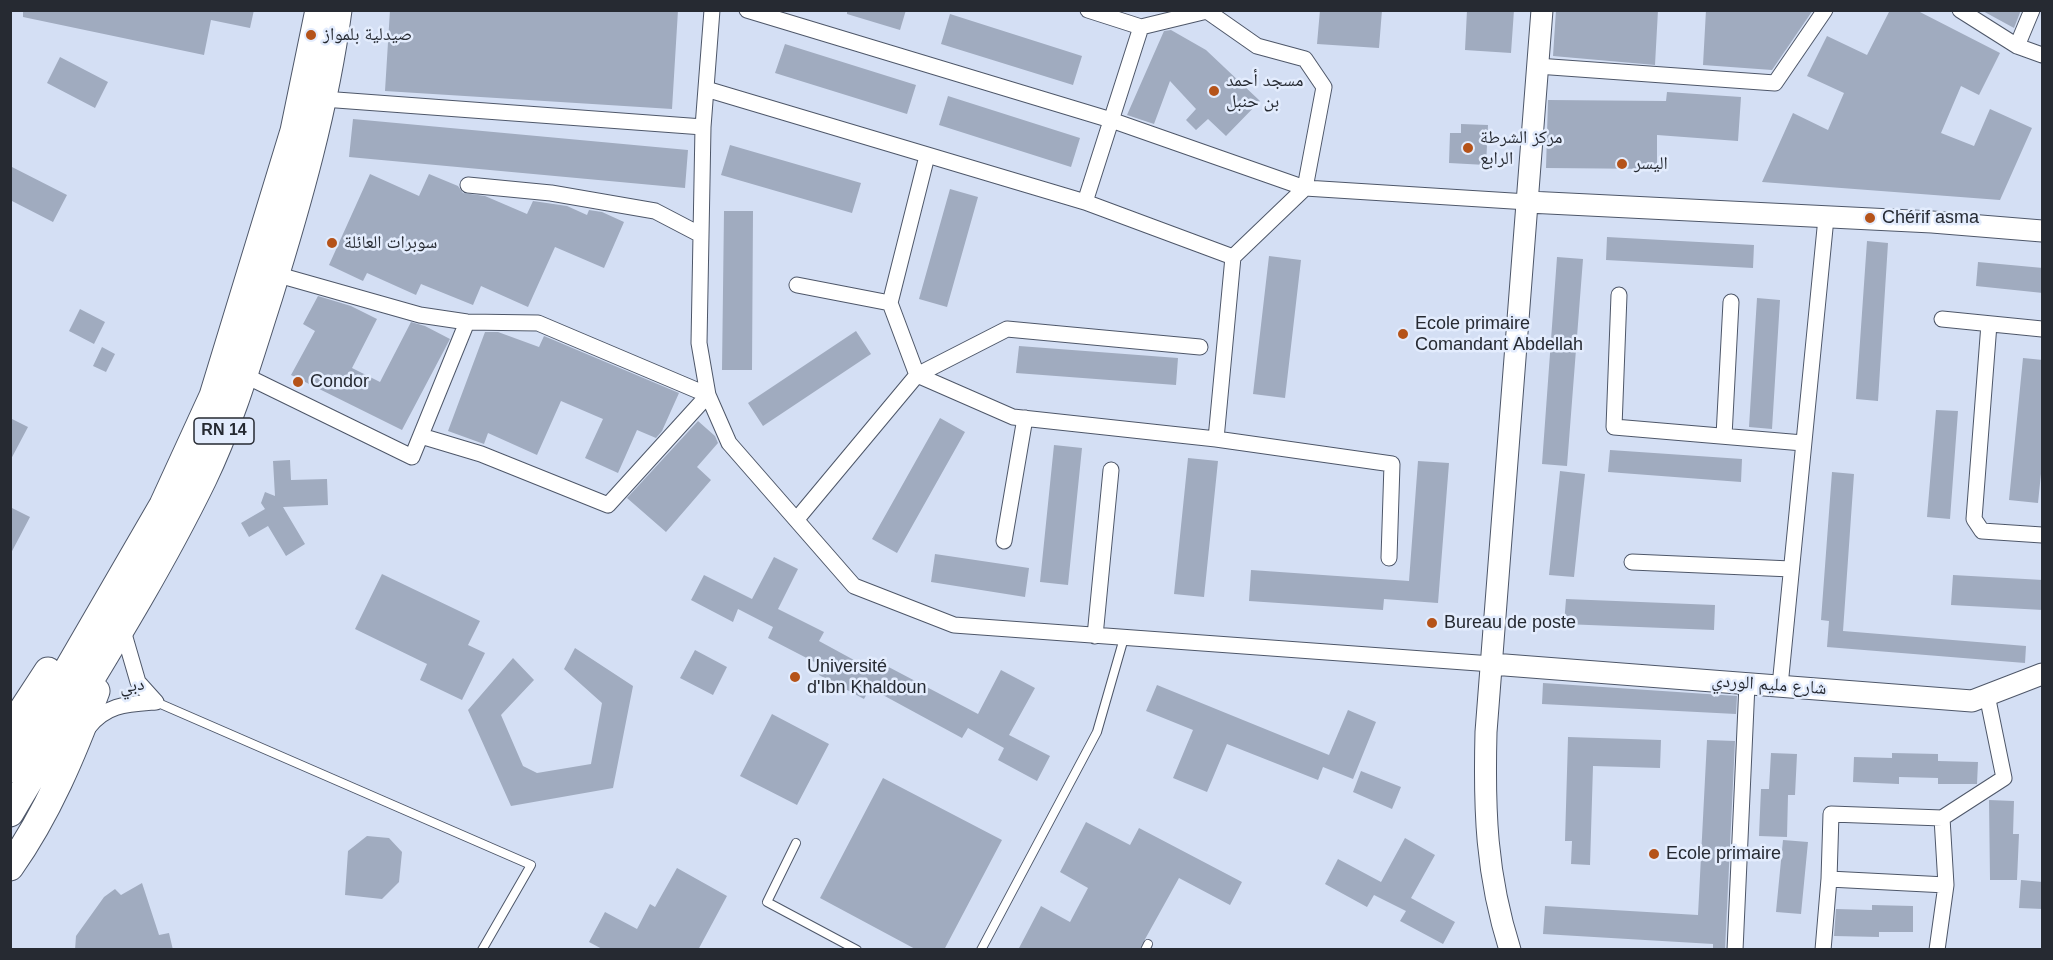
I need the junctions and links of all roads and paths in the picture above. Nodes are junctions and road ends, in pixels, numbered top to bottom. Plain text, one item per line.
1 (319, 10) edge
2 (338, 10) edge
3 (712, 10) edge
4 (747, 10) edge
5 (1088, 10) edge
6 (1542, 10) edge
7 (1825, 10) edge
8 (1960, 10) edge
9 (2032, 10) edge
10 (1208, 11) edge
11 (1141, 27) junction
12 (2017, 46) junction
13 (2043, 55) edge
14 (1537, 66) junction
15 (706, 88) junction
16 (323, 99) junction
17 (1112, 120) junction
18 (703, 127) junction
19 (927, 156) junction
20 (468, 185) dead end
21 (1305, 188) junction
22 (1085, 202) junction
23 (1528, 202) junction
24 (1826, 218) junction
25 (2043, 231) edge
26 (701, 235) junction
27 (1233, 257) junction
28 (276, 274) junction
29 (797, 285) dead end
30 (1619, 295) dead end
31 (1731, 302) dead end
32 (890, 303) junction
33 (1942, 319) dead end
34 (466, 322) junction
35 (1989, 324) junction
36 (2043, 329) edge
37 (1200, 347) dead end
38 (244, 375) junction
39 (917, 375) junction
40 (708, 395) junction
41 (1025, 418) junction
42 (421, 436) junction
43 (1724, 436) junction
44 (1216, 439) junction
45 (1803, 443) junction
46 (1111, 470) dead end
47 (797, 519) junction
48 (2043, 535) edge
49 (1004, 541) dead end
50 (1389, 558) dead end
51 (1632, 562) dead end
52 (1791, 569) junction
53 (112, 619) junction
54 (1095, 636) junction
55 (1124, 638) junction
56 (1492, 664) junction
57 (2043, 674) edge
58 (1747, 684) junction
59 (1780, 686) junction
60 (1987, 695) junction
61 (156, 702) junction
62 (10, 729) edge
63 (77, 742) junction
64 (10, 769) edge
65 (10, 813) edge
66 (1942, 818) junction
67 (37, 829) junction
68 (796, 843) dead end
69 (10, 867) edge
70 (1829, 879) junction
71 (1946, 885) junction
72 (10, 887) edge
73 (482, 950) edge
74 (857, 950) edge
75 (981, 950) edge
76 (1510, 950) edge
77 (1736, 950) edge
78 (1823, 950) edge
79 (1937, 950) edge

1 - 53 highway, RN 14
2 - 16 highway, RN 14
3 - 15 street
4 - 17 street
5 - 11 street
6 - 14 street
7 - 14 street
8 - 12 street
9 - 12 street
10 - 11 street
10 - 21 street
11 - 17 street
12 - 13 street
14 - 23 street
15 - 18 street
15 - 19 street
16 - 18 street
16 - 28 highway, RN 14
17 - 21 street
17 - 22 street
18 - 26 street
19 - 22 street
19 - 32 street
20 - 26 street
21 - 23 street
21 - 27 street
22 - 27 street
23 - 24 street
23 - 56 street
24 - 25 street
24 - 45 street
26 - 40 street
27 - 44 street
28 - 34 street
28 - 38 highway, RN 14
29 - 32 street
30 - 43 street
31 - 43 street
32 - 39 street
33 - 35 street
34 - 40 street
34 - 42 street
35 - 36 street
35 - 48 street
37 - 39 street
38 - 42 street
38 - 53 highway, RN 14
39 - 41 street
39 - 47 street
40 - 42 street
40 - 47 street
41 - 44 street
41 - 49 street
43 - 45 street
44 - 50 street
45 - 52 street
46 - 54 street
47 - 54 street
51 - 52 street
52 - 59 street
53 - 61 street, دبي
53 - 62 highway
53 - 63 highway
53 - 64 highway, RN 14
53 - 65 highway, RN 14
54 - 55 street
55 - 56 street
55 - 75 lane
56 - 58 street, شارع مليم الوردي
56 - 76 street
57 - 60 street, شارع مليم الوردي
58 - 59 street, شارع مليم الوردي
58 - 77 street
59 - 60 street, شارع مليم الوردي
60 - 66 street
61 - 63 street, دبي
61 - 73 lane
63 - 67 highway
66 - 70 street
66 - 71 street
67 - 69 highway
67 - 72 highway
68 - 74 lane
70 - 71 street
70 - 78 street
71 - 79 street

